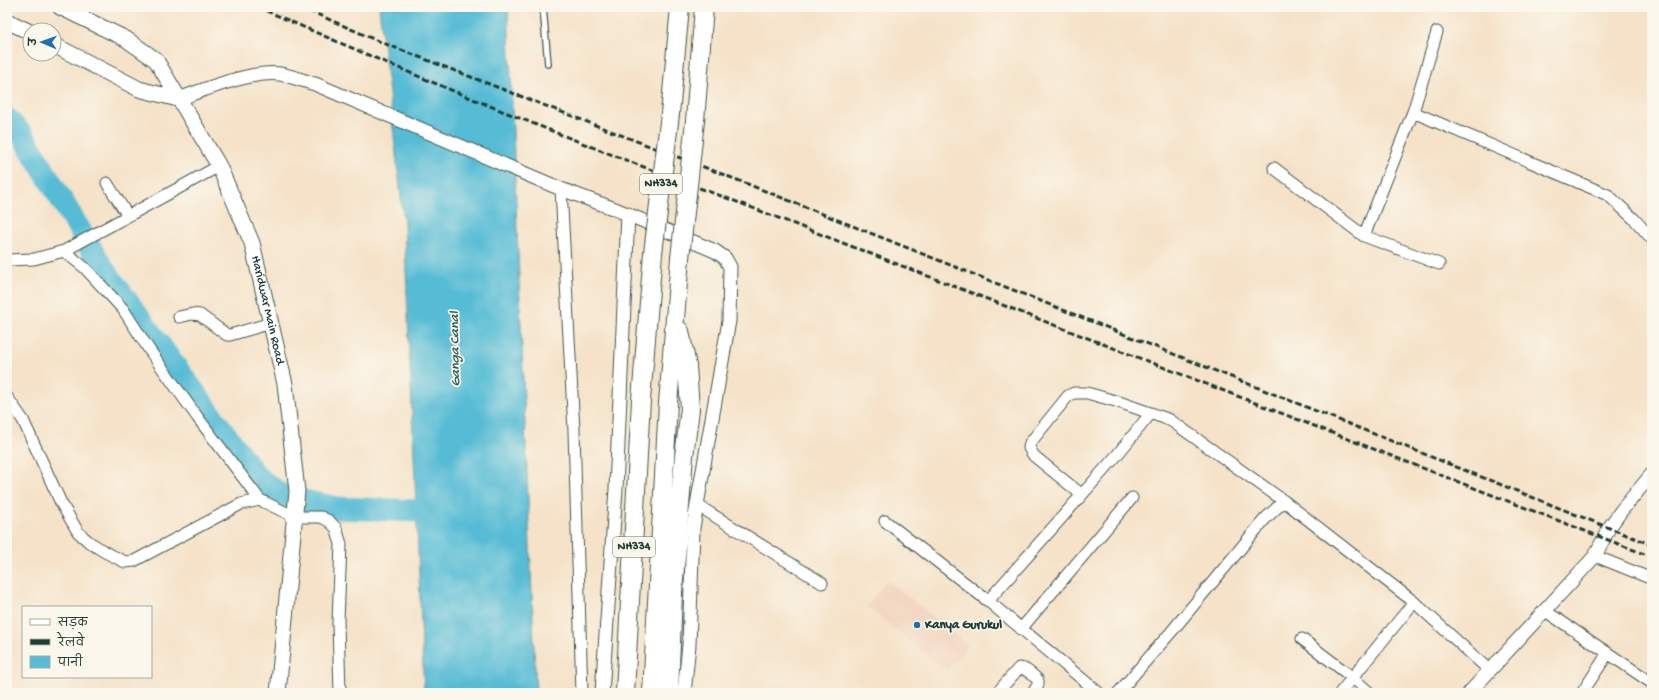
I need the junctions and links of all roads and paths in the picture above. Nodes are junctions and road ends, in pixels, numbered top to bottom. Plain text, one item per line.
1 (60, 7) edge
2 (543, 7) edge
3 (680, 7) edge
4 (704, 7) edge
5 (7, 20) edge
6 (22, 28) edge
7 (1437, 32) dead end
8 (62, 49) edge
9 (548, 64) dead end
10 (178, 99) junction
11 (1413, 112) junction
12 (219, 166) junction
13 (1274, 168) dead end
14 (107, 183) dead end
15 (555, 186) junction
16 (628, 214) junction
17 (128, 216) junction
18 (1364, 236) junction
19 (1652, 239) edge
20 (64, 251) junction
21 (7, 260) edge
22 (1439, 264) dead end
23 (676, 306) junction
24 (179, 317) dead end
25 (271, 323) junction
26 (7, 397) edge
27 (1150, 413) junction
28 (1652, 474) edge
29 (1081, 494) junction
30 (1132, 498) dead end
31 (260, 500) junction
32 (1284, 501) junction
33 (697, 505) junction
34 (295, 514) junction
35 (885, 521) dead end
36 (1595, 556) junction
37 (1652, 579) edge
38 (822, 583) dead end
39 (988, 601) junction
40 (1414, 602) junction
41 (1544, 610) junction
42 (1021, 629) junction
43 (1302, 639) dead end
44 (1608, 653) junction
45 (1489, 670) junction
46 (1353, 678) junction
47 (1652, 683) edge
48 (278, 693) edge
49 (340, 693) edge
50 (582, 693) edge
51 (602, 693) edge
52 (625, 693) edge
53 (652, 693) edge
54 (669, 693) edge
55 (684, 693) edge
56 (997, 693) edge
57 (1033, 693) edge
58 (1099, 693) edge
59 (1118, 693) edge
60 (1340, 693) edge
61 (1370, 693) edge
62 (1469, 693) edge
63 (1582, 693) edge

1 - 10 main road, Haridwar Main Road
2 - 9 lane
3 - 52 highway, NH334, bridge
4 - 23 highway, NH334, bridge
5 - 6 main road
7 - 11 street
8 - 10 main road
10 - 12 main road, Haridwar Main Road
10 - 15 street
11 - 18 street
11 - 19 street
12 - 17 street
12 - 25 main road, Haridwar Main Road
13 - 18 street
14 - 17 street
15 - 16 street
15 - 50 street
16 - 33 street
16 - 51 street
17 - 20 street
18 - 22 street
20 - 21 street
20 - 31 street
23 - 53 highway, NH334
23 - 54 highway
24 - 25 street
25 - 34 main road, Haridwar Main Road
26 - 31 street
27 - 29 street
27 - 29 street
27 - 32 street
28 - 36 street
29 - 39 street
30 - 42 street
31 - 34 street
32 - 40 street
32 - 59 street
33 - 38 street
33 - 55 street
34 - 48 main road, Haridwar Main Road
34 - 49 street
35 - 39 street
36 - 37 street
36 - 41 street
39 - 42 street
40 - 45 street
40 - 46 street
41 - 44 street
41 - 45 street
42 - 58 street
43 - 46 street
44 - 47 street
44 - 63 street
45 - 62 street
46 - 60 street
46 - 61 street
56 - 57 street

